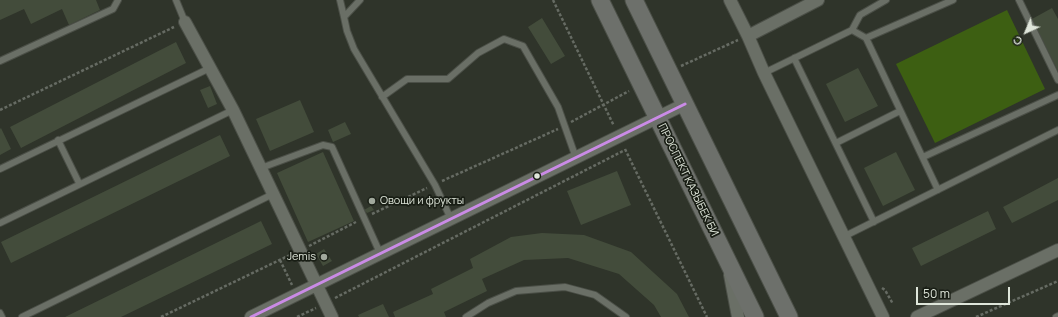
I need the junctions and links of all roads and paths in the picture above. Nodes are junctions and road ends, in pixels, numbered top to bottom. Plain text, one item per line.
1 (118, 0) edge
2 (176, 0) edge
3 (340, 0) edge
4 (360, 0) edge
5 (553, 0) edge
6 (600, 0) edge
7 (634, 0) edge
8 (730, 0) edge
9 (818, 0) edge
10 (886, 0) edge
11 (953, 0) edge
12 (1020, 0) edge
13 (344, 17) junction
14 (186, 22) junction
15 (852, 30) junction
16 (748, 36) junction
17 (866, 38) junction
18 (794, 58) junction
19 (0, 61) edge
20 (210, 68) junction
21 (669, 72) junction
22 (764, 73) junction
23 (1058, 80) edge
24 (641, 85) junction
25 (1058, 95) edge
26 (382, 97) junction
27 (604, 104) junction
28 (685, 104) junction
29 (0, 110) edge
30 (233, 110) junction
31 (900, 111) junction
32 (658, 118) junction
33 (565, 126) junction
34 (1058, 130) edge
35 (619, 137) junction
36 (58, 140) junction
37 (836, 143) junction
38 (625, 150) junction
39 (923, 157) junction
40 (576, 158) junction
41 (260, 168) junction
42 (0, 169) edge
43 (79, 183) junction
44 (434, 185) junction
45 (938, 190) junction
46 (273, 194) junction
47 (364, 218) junction
48 (451, 220) junction
49 (874, 222) junction
50 (0, 223) edge
51 (844, 237) junction
52 (300, 250) junction
53 (1058, 250) edge
54 (380, 254) junction
55 (726, 258) junction
56 (280, 260) junction
57 (1058, 281) edge
58 (317, 285) junction
59 (292, 286) dead end
60 (326, 303) junction
61 (0, 313) edge
62 (2, 317) edge
63 (22, 317) edge
64 (161, 317) edge
65 (251, 317) edge
66 (297, 317) edge
67 (332, 317) edge
68 (466, 317) edge
69 (626, 317) edge
70 (707, 317) edge
71 (738, 317) edge
72 (755, 317) edge
73 (789, 317) edge
74 (883, 317) edge
75 (917, 317) edge
76 (976, 317) edge

1 - 19 lane
2 - 14 lane
3 - 13 lane
4 - 13 lane
5 - 27 path
6 - 24 street, ПРОСПЕКТ КАЗЫБЕК БИ
7 - 21 street
8 - 16 street
9 - 16 street
10 - 15 lane
11 - 17 lane
12 - 23 lane
13 - 26 lane
14 - 20 street
14 - 29 path
15 - 17 lane
15 - 18 lane
16 - 21 path
16 - 22 street
17 - 31 lane
18 - 22 lane
18 - 37 lane
20 - 30 street
20 - 36 lane
21 - 28 street
22 - 51 street
24 - 27 path
24 - 32 street, ПРОСПЕКТ КАЗЫБЕК БИ
25 - 39 lane
26 - 33 lane
26 - 44 lane
27 - 33 path
27 - 35 path
28 - 32 street
28 - 73 street
30 - 41 street
30 - 43 lane
31 - 37 lane
31 - 39 lane
32 - 35 street
32 - 55 street, ПРОСПЕКТ КАЗЫБЕК БИ
33 - 40 lane
33 - 44 path
34 - 45 lane
35 - 38 path
35 - 40 street
36 - 42 lane
36 - 43 lane
37 - 49 lane
38 - 60 path
38 - 70 path
39 - 45 lane
40 - 48 street
41 - 46 street
41 - 47 lane
43 - 50 lane
44 - 47 path
44 - 48 lane
45 - 49 lane
46 - 52 street
46 - 63 lane
47 - 52 path
47 - 54 lane
48 - 54 street
49 - 51 lane
51 - 74 street
52 - 56 path
52 - 58 street
53 - 75 street
54 - 58 street
55 - 71 street
55 - 72 street, ПРОСПЕКТ КАЗЫБЕК БИ
56 - 59 path
56 - 64 path
57 - 76 path
58 - 60 street
58 - 65 street
60 - 66 path
60 - 67 street
61 - 62 lane
68 - 69 lane

